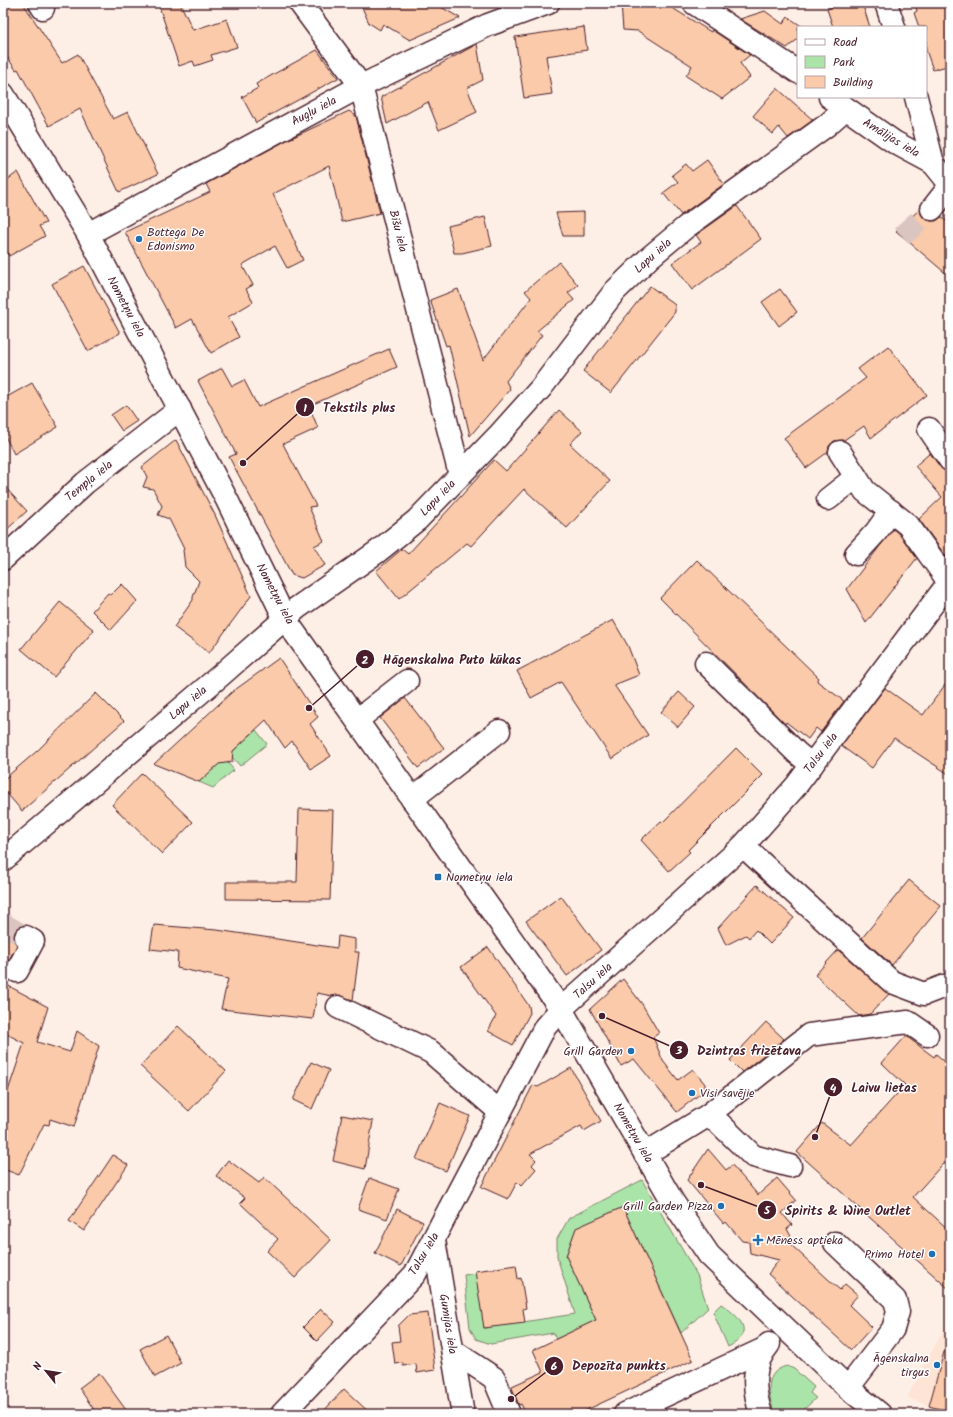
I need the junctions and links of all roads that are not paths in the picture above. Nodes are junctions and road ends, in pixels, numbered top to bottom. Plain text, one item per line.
1 (300, 3) edge
2 (548, 3) edge
3 (694, 3) edge
4 (886, 3) edge
5 (894, 26) edge
6 (797, 71) edge
7 (361, 86) junction
8 (3, 94) edge
9 (916, 98) edge
10 (838, 103) edge
11 (933, 162) junction
12 (950, 185) edge
13 (932, 209) tunnel mouth
14 (88, 234) junction
15 (180, 409) junction
16 (928, 429) dead end
17 (840, 452) dead end
18 (950, 460) edge
19 (460, 475) junction
20 (856, 477) junction
21 (828, 499) dead end
22 (891, 511) junction
23 (856, 554) dead end
24 (3, 559) edge
25 (949, 581) edge
26 (285, 618) junction
27 (706, 663) dead end
28 (407, 682) dead end
29 (357, 720) junction
30 (499, 731) dead end
31 (812, 765) junction
32 (412, 799) junction
33 (743, 846) junction
34 (3, 860) edge
35 (26, 937) dead end
36 (17, 971) dead end
37 (950, 984) edge
38 (338, 1008) dead end
39 (561, 1009) junction
40 (927, 1035) dead end
41 (500, 1112) junction
42 (707, 1116) junction
43 (645, 1154) junction
44 (790, 1166) dead end
45 (434, 1240) junction
46 (835, 1243) dead end
47 (784, 1327) junction
48 (764, 1350) junction
49 (452, 1351) junction
50 (848, 1388) junction
51 (677, 1390) junction
52 (457, 1402) dead end
53 (282, 1414) edge
54 (509, 1414) edge
55 (625, 1414) edge
56 (665, 1414) edge
57 (761, 1414) edge
58 (880, 1414) edge

1 - 7 street, Bišu iela
2 - 7 street, Augļu iela
3 - 6 street
4 - 5 street
7 - 14 street, Augļu iela
7 - 19 street, Bišu iela
8 - 14 street, Nometņu iela
9 - 11 street
10 - 11 street, Amālijas iela
10 - 19 street, Lapu iela
11 - 12 street
12 - 13 street
14 - 15 street, Nometņu iela
15 - 24 street, Tempļa iela
15 - 26 street, Nometņu iela
16 - 18 street
17 - 20 street
19 - 26 street, Lapu iela
20 - 21 street
20 - 22 street
22 - 23 street
22 - 25 street
25 - 31 street, Talsu iela
26 - 29 street, Nometņu iela
26 - 34 street, Lapu iela
27 - 31 street
28 - 29 street
29 - 32 street, Nometņu iela
30 - 32 street
31 - 33 street, Talsu iela
32 - 39 street, Nometņu iela
33 - 37 street
33 - 39 street, Talsu iela
35 - 36 street
38 - 41 street
39 - 41 street, Talsu iela
39 - 43 street, Nometņu iela
40 - 42 street
41 - 45 street, Talsu iela
42 - 43 street
42 - 44 street
43 - 47 street, Nometņu iela
45 - 49 street, Gumijas iela
45 - 53 street, Talsu iela
46 - 50 street
47 - 48 street
47 - 50 street, Nometņu iela
48 - 51 street
48 - 57 street
49 - 52 street, Gumijas iela
49 - 54 street
50 - 58 street, Nometņu iela
51 - 55 street
51 - 56 street

